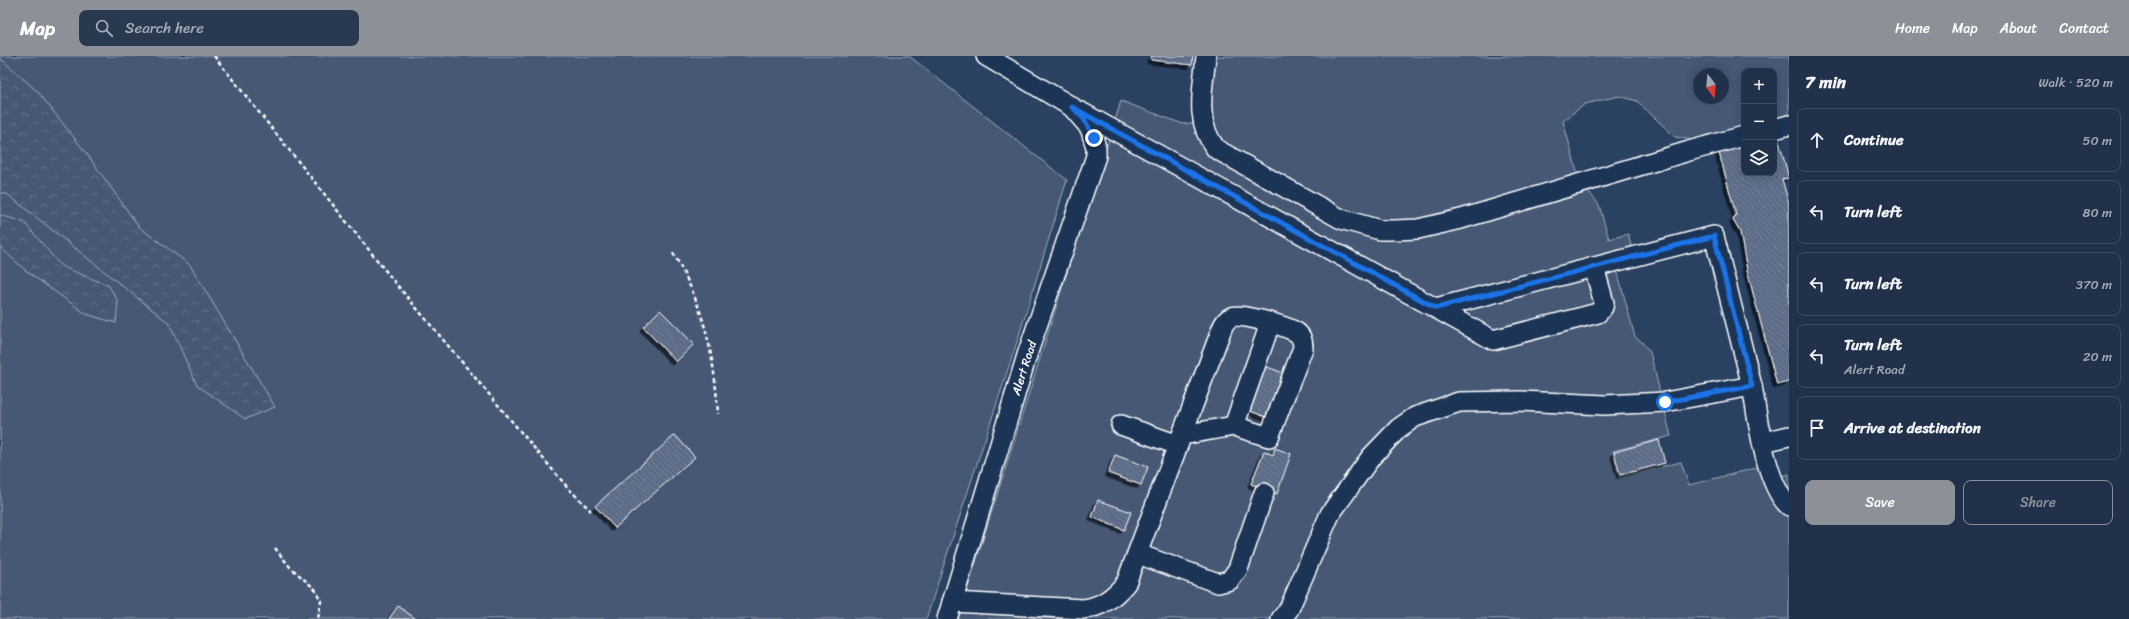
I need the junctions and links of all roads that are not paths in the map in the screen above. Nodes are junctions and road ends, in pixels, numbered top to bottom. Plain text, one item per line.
1 (986, 56) edge
2 (1206, 56) edge
3 (1078, 113) junction
4 (1789, 125) edge
5 (1777, 128) edge
6 (1741, 137) edge
7 (1594, 267) junction
8 (1436, 308) junction
9 (1270, 324) junction
10 (1752, 386) junction
11 (1121, 424) dead end
12 (1234, 426) junction
13 (1789, 436) edge
14 (1180, 440) junction
15 (1763, 442) junction
16 (1264, 493) dead end
17 (1789, 506) edge
18 (1138, 554) junction
19 (949, 610) edge
20 (1281, 619) edge

1 - 3 street
2 - 6 street
3 - 8 street
3 - 19 street, Alert Road
4 - 5 street
7 - 8 street
7 - 8 street
7 - 10 street
9 - 12 street
9 - 12 street
9 - 14 street
10 - 15 street
10 - 20 street
11 - 14 street
12 - 14 street
13 - 15 street
14 - 18 street
15 - 17 street
16 - 18 street
18 - 19 street

